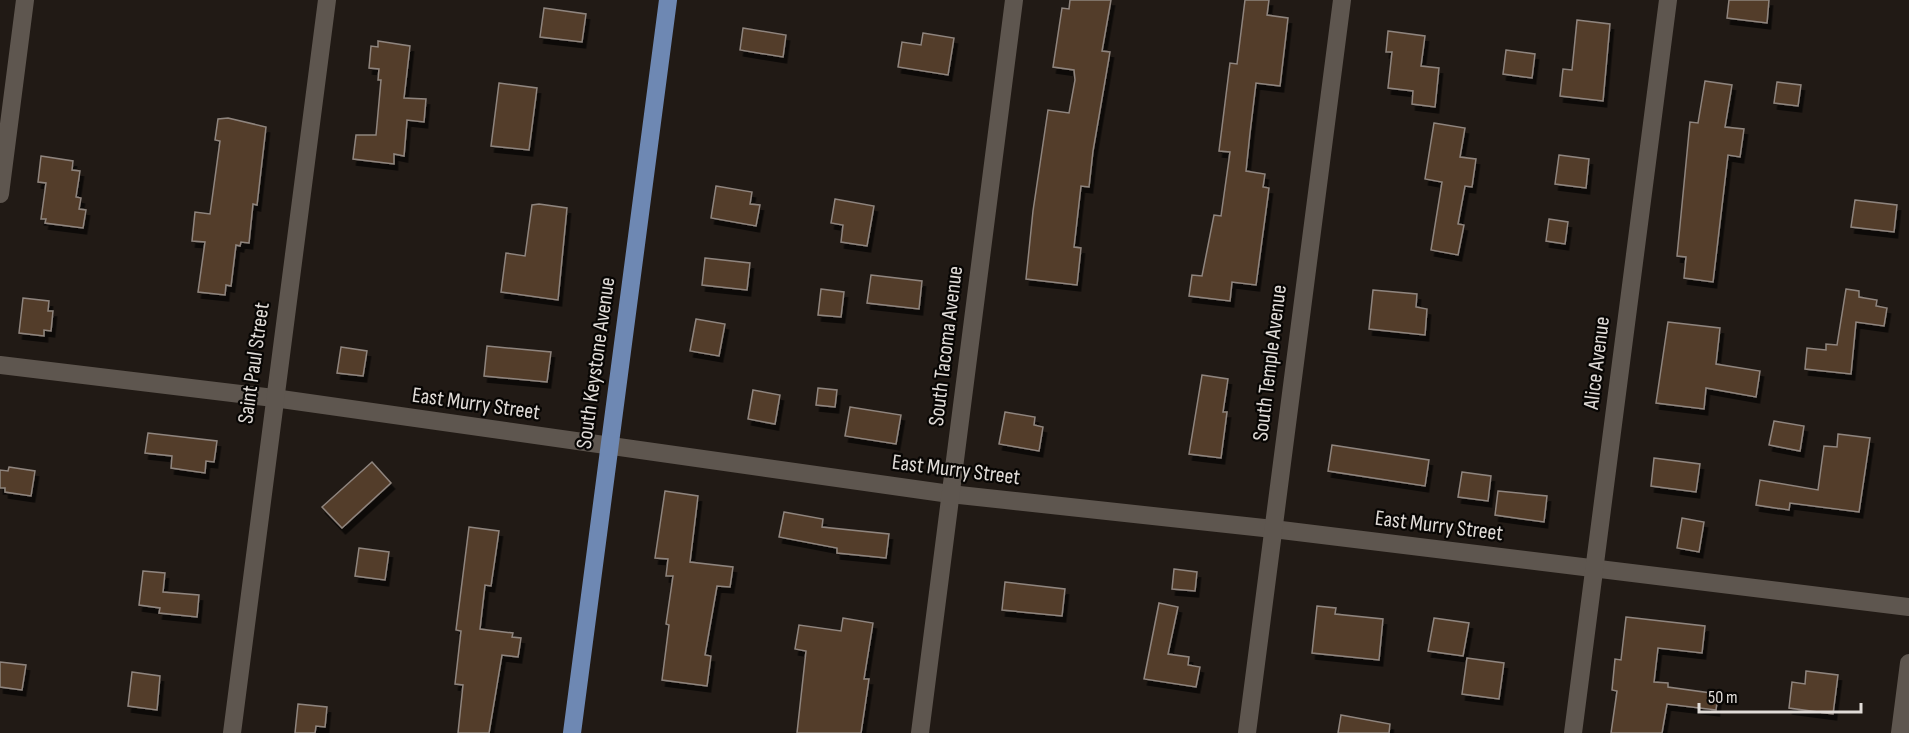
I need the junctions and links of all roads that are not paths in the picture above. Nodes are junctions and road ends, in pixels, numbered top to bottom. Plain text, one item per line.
1 (26, 0) edge
2 (327, 0) edge
3 (668, 0) edge
4 (1014, 0) edge
5 (1342, 0) edge
6 (1668, 0) edge
7 (0, 194) edge
8 (0, 365) edge
9 (274, 398) junction
10 (609, 447) junction
11 (950, 494) junction
12 (1273, 529) junction
13 (1595, 570) junction
14 (1909, 607) edge
15 (1909, 663) edge
16 (232, 733) edge
17 (572, 733) edge
18 (920, 733) edge
19 (1247, 733) edge
20 (1573, 733) edge
21 (1900, 733) edge

1 - 7 street
2 - 9 street, Saint Paul Street
3 - 10 main road, South Keystone Avenue
4 - 11 street, South Tacoma Avenue
5 - 12 street, South Temple Avenue
6 - 13 street, Alice Avenue
8 - 9 street, East Murry Street
9 - 10 street, East Murry Street
9 - 16 street, Saint Paul Street
10 - 11 street, East Murry Street
10 - 17 main road, South Keystone Avenue
11 - 12 street, East Murry Street
11 - 18 street, South Tacoma Avenue
12 - 13 street, East Murry Street
12 - 19 street, South Temple Avenue
13 - 14 street, East Murry Street
13 - 20 street, Alice Avenue
15 - 21 street

